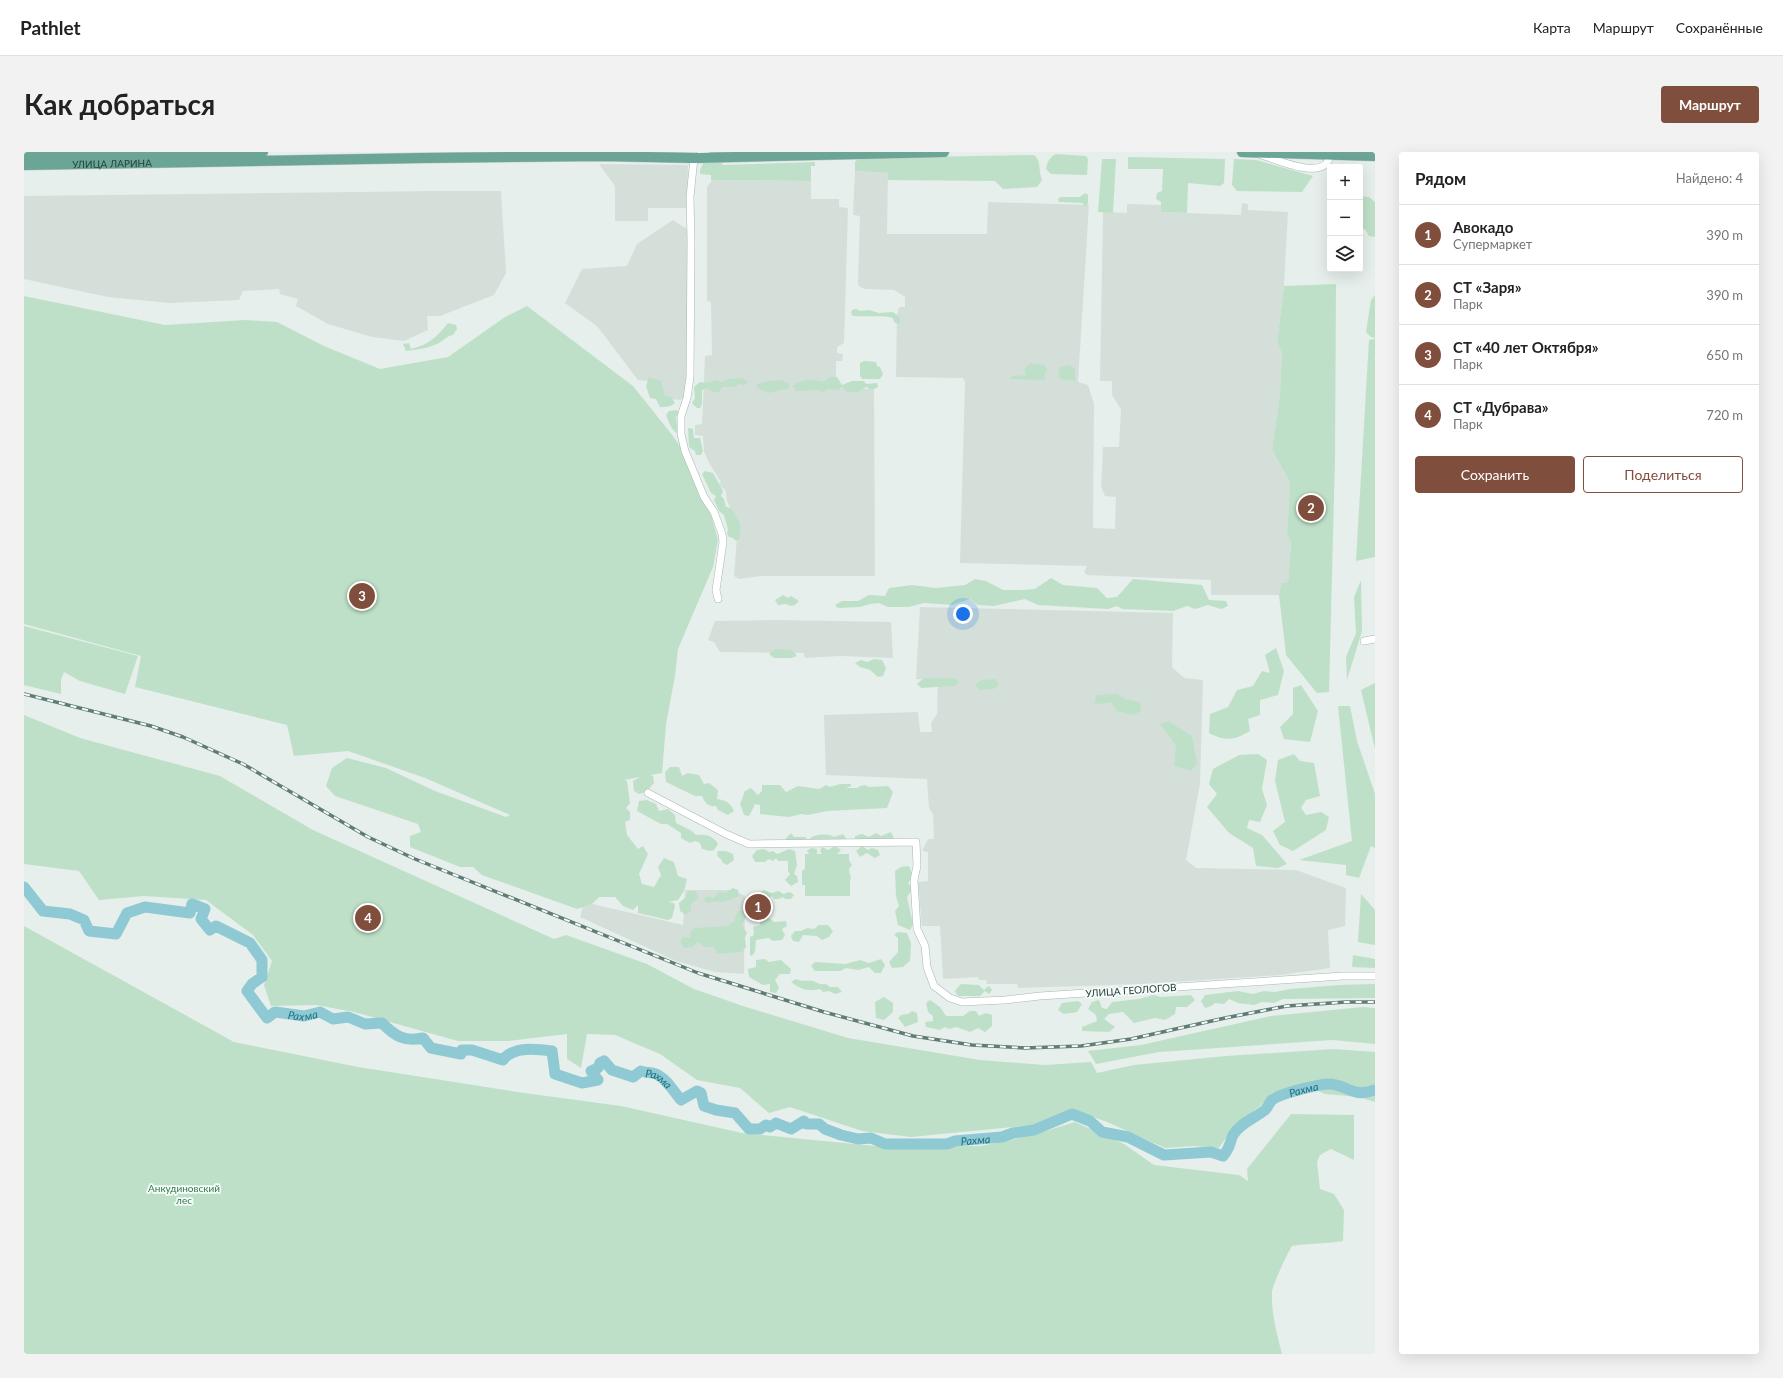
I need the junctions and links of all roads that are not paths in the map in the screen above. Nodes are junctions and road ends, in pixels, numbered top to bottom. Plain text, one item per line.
1 (263, 152) edge
2 (706, 152) edge
3 (944, 152) edge
4 (1242, 152) edge
5 (1249, 152) edge
6 (1330, 154) edge
7 (717, 155) edge
8 (1375, 156) edge
9 (24, 157) edge
10 (694, 158) junction
11 (24, 165) edge
12 (718, 599) dead end
13 (1375, 639) edge
14 (1364, 641) dead end
15 (648, 793) dead end
16 (1375, 976) edge

1 - 9 main road, УЛИЦА ЛАРИНА
2 - 10 street
3 - 7 main road, УЛИЦА ЛАРИНА
4 - 5 main road
5 - 6 main road
5 - 6 street
6 - 8 main road
7 - 10 main road, УЛИЦА ЛАРИНА
10 - 11 main road, УЛИЦА ЛАРИНА
10 - 12 street
13 - 14 street
15 - 16 street, УЛИЦА ГЕОЛОГОВ

